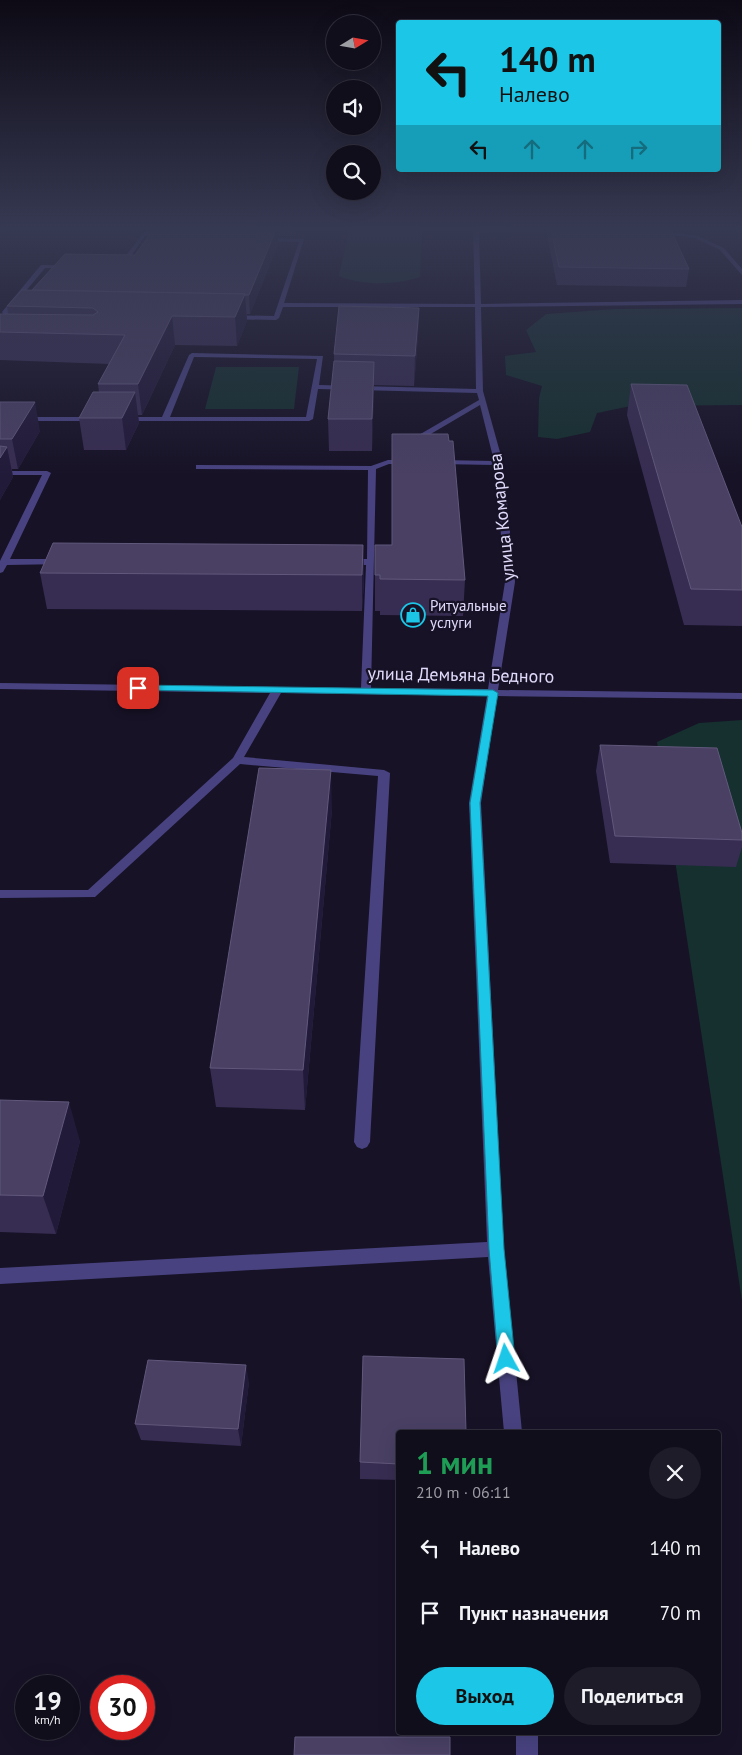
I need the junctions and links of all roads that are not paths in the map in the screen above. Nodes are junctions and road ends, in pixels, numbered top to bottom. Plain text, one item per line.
1 (5, 312) edge
2 (278, 312) edge
3 (478, 312) edge
4 (315, 388) junction
5 (481, 396) junction
6 (0, 419) edge
7 (107, 419) edge
8 (116, 419) edge
9 (165, 419) junction
10 (402, 450) edge
11 (498, 463) junction
12 (199, 467) dead end
13 (372, 468) junction
14 (0, 473) edge
15 (72, 562) edge
16 (343, 562) edge
17 (371, 562) junction
18 (2, 566) edge
19 (0, 686) edge
20 (277, 690) junction
21 (366, 691) junction
22 (493, 693) junction
23 (742, 696) edge
24 (237, 760) junction
25 (0, 894) edge
26 (362, 1142) dead end
27 (496, 1249) junction
28 (0, 1276) edge
29 (513, 1430) edge
30 (527, 1735) edge
31 (527, 1755) edge

1 - 2 street
3 - 5 street, улица Комарова
4 - 5 street
4 - 9 street
4 - 9 street
5 - 10 street
5 - 11 street, улица Комарова
6 - 7 street
8 - 9 street
11 - 13 street
11 - 22 street, улица Комарова
12 - 13 street
13 - 17 street
14 - 18 street
15 - 18 street
16 - 17 street
17 - 21 street
19 - 20 street, улица Демьяна Бедного
20 - 21 street, улица Демьяна Бедного
20 - 24 street
21 - 22 street, улица Демьяна Бедного
22 - 23 street, улица Демьяна Бедного
22 - 27 street, улица Комарова
24 - 25 street
24 - 26 street
27 - 28 street
27 - 29 street, улица Комарова
30 - 31 street

